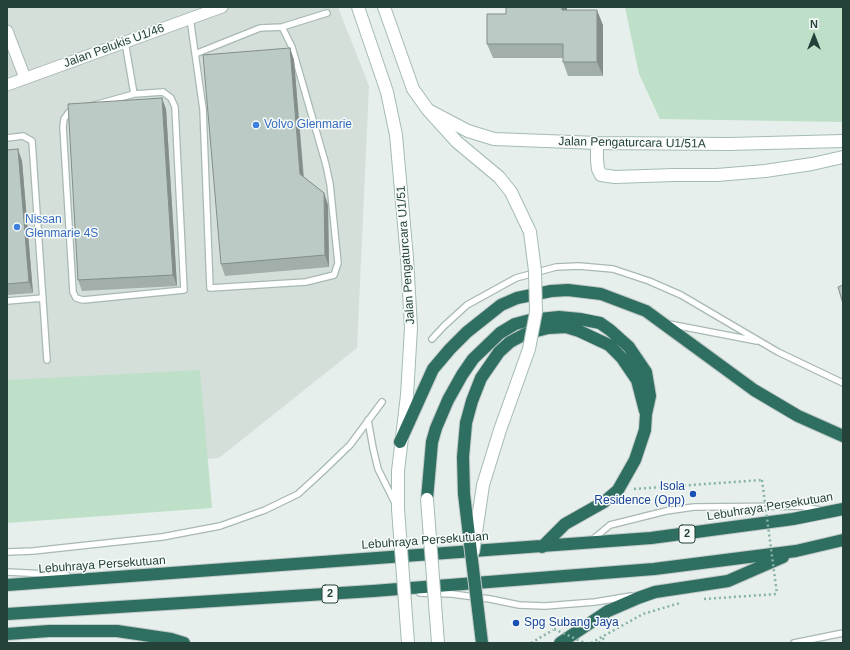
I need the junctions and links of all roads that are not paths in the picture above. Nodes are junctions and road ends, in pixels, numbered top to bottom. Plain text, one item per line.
1 (222, 7) edge
2 (358, 7) edge
3 (384, 7) edge
4 (327, 13) dead end
5 (190, 18) junction
6 (282, 27) junction
7 (7, 31) edge
8 (125, 42) junction
9 (195, 54) junction
10 (26, 78) junction
11 (7, 85) edge
12 (134, 94) junction
13 (428, 110) junction
14 (7, 138) edge
15 (843, 141) edge
16 (597, 143) junction
17 (843, 157) edge
18 (43, 298) junction
19 (7, 301) edge
20 (663, 322) junction
21 (432, 339) dead end
22 (762, 342) junction
23 (47, 360) dead end
24 (843, 383) edge
25 (382, 402) dead end
26 (646, 414) junction
27 (368, 420) junction
28 (843, 436) edge
29 (400, 442) junction
30 (427, 499) joint
31 (398, 509) junction
32 (843, 509) edge
33 (831, 512) junction
34 (843, 540) edge
35 (587, 544) junction
36 (542, 547) junction
37 (796, 551) junction
38 (7, 552) edge
39 (472, 561) junction
40 (7, 572) edge
41 (111, 578) junction
42 (7, 585) edge
43 (373, 591) junction
44 (655, 592) junction
45 (7, 614) edge
46 (843, 633) edge
47 (7, 634) edge
48 (184, 643) edge
49 (408, 643) edge
50 (438, 643) edge
51 (482, 643) edge
52 (560, 643) edge
53 (794, 643) edge

1 - 5 street, Jalan Pelukis U1/46
2 - 29 main road, Jalan Pengaturcara U1/51
3 - 13 main road
4 - 6 lane
5 - 8 street, Jalan Pelukis U1/46
5 - 9 lane
6 - 9 lane
6 - 9 lane
7 - 10 street
8 - 10 street, Jalan Pelukis U1/46
8 - 12 lane
10 - 11 street, Jalan Pelukis U1/46
12 - 12 lane
13 - 16 main road, Jalan Pengaturcara U1/51A
13 - 39 main road, bridge
14 - 18 lane
15 - 16 main road, Jalan Pengaturcara U1/51A
16 - 17 main road
18 - 19 lane
18 - 23 lane
20 - 22 lane
20 - 28 highway
20 - 29 highway
21 - 22 lane
22 - 24 lane
25 - 27 lane
26 - 30 highway
26 - 36 highway
26 - 39 highway, bridge
27 - 31 lane
27 - 38 lane
29 - 31 main road, Jalan Pengaturcara U1/51
30 - 50 main road, bridge
31 - 49 main road, Jalan Pengaturcara U1/51, bridge
32 - 33 highway, Lebuhraya Persekutuan / 2
33 - 35 highway, Lebuhraya Persekutuan / 2
33 - 35 lane
34 - 37 highway, 2
35 - 36 highway, Lebuhraya Persekutuan / 2
36 - 41 highway, Lebuhraya Persekutuan / 2
37 - 43 highway, 2
37 - 44 highway
39 - 51 highway, bridge
40 - 41 lane
41 - 42 highway, Lebuhraya Persekutuan / 2
43 - 44 lane
43 - 45 highway, 2
44 - 52 highway
46 - 53 lane
47 - 48 highway

